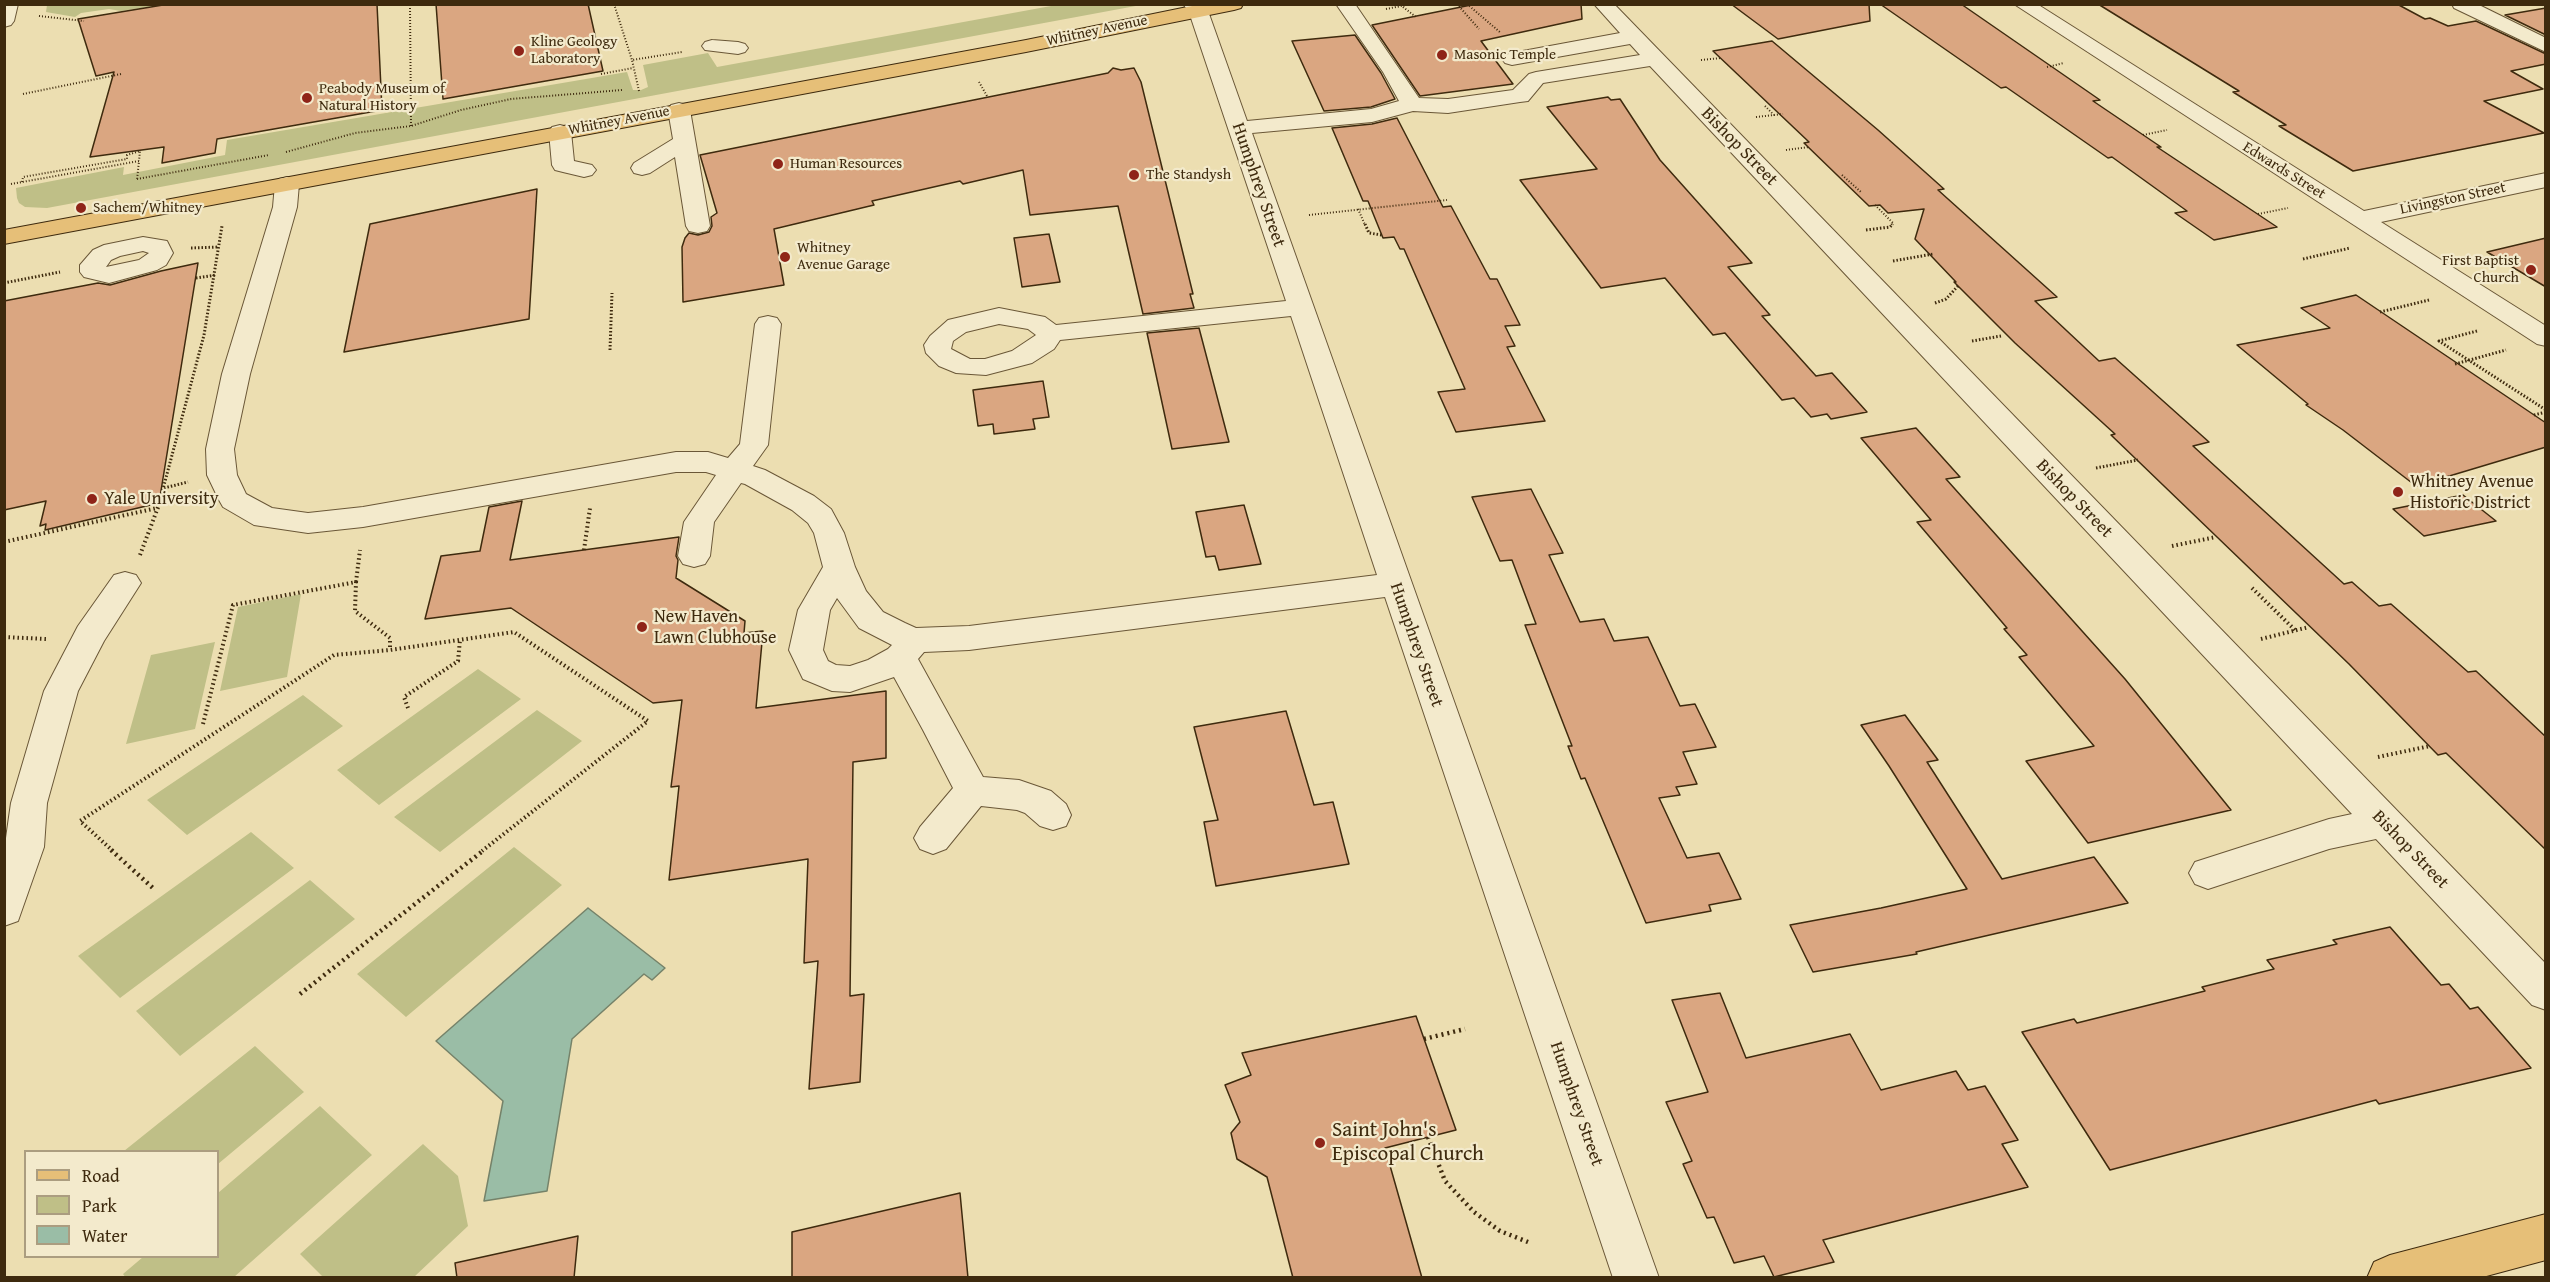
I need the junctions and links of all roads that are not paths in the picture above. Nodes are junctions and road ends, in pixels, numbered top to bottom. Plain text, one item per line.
1 (8, 4) edge
2 (1234, 4) edge
3 (1345, 4) edge
4 (1603, 4) edge
5 (2023, 4) edge
6 (2461, 4) edge
7 (1195, 8) edge
8 (4, 21) edge
9 (1639, 32) junction
10 (712, 46) road end
11 (2546, 46) edge
12 (738, 48) dead end
13 (1512, 58) dead end
14 (1655, 58) junction
15 (1412, 104) junction
16 (679, 110) junction
17 (1239, 128) junction
18 (560, 132) junction
19 (684, 142) junction
20 (642, 168) dead end
21 (584, 170) dead end
22 (2546, 180) edge
23 (286, 184) junction
24 (136, 212) junction
25 (2361, 219) junction
26 (698, 226) dead end
27 (4, 237) edge
28 (129, 246) junction
29 (1300, 307) junction
30 (768, 324) dead end
31 (1051, 333) dead end
32 (2546, 338) edge
33 (737, 470) junction
34 (694, 556) dead end
35 (839, 567) junction
36 (125, 583) dead end
37 (1395, 584) junction
38 (907, 649) junction
39 (972, 791) junction
40 (1053, 815) dead end
41 (2383, 822) junction
42 (933, 838) dead end
43 (2208, 873) dead end
44 (4, 909) edge
45 (2546, 992) edge
46 (2546, 1237) edge
47 (1636, 1278) edge
48 (2390, 1278) edge

1 - 8 street
2 - 7 main road, Whitney Avenue
3 - 15 street
4 - 9 street, Bishop Street
5 - 25 street, Edwards Street
6 - 11 street
7 - 16 main road, Whitney Avenue
7 - 17 street, Humphrey Street
9 - 13 street
9 - 14 street, Bishop Street
10 - 12 street
14 - 15 street
14 - 41 street, Bishop Street
15 - 17 street
16 - 18 main road, Whitney Avenue
16 - 19 street
17 - 29 street, Humphrey Street
18 - 21 street
18 - 23 main road, Whitney Avenue
19 - 20 street
19 - 26 street
22 - 25 street, Livingston Street
23 - 24 main road, Whitney Avenue
23 - 33 street
24 - 27 main road, Whitney Avenue
24 - 28 street
25 - 32 street, Edwards Street
28 - 28 street
29 - 31 street
29 - 37 street, Humphrey Street
30 - 33 street
33 - 34 street
33 - 35 street
35 - 38 street
35 - 38 street
36 - 44 street
37 - 38 street
37 - 47 street, Humphrey Street
38 - 39 street
39 - 40 street
39 - 42 street
41 - 43 street
41 - 45 street, Bishop Street
46 - 48 main road

